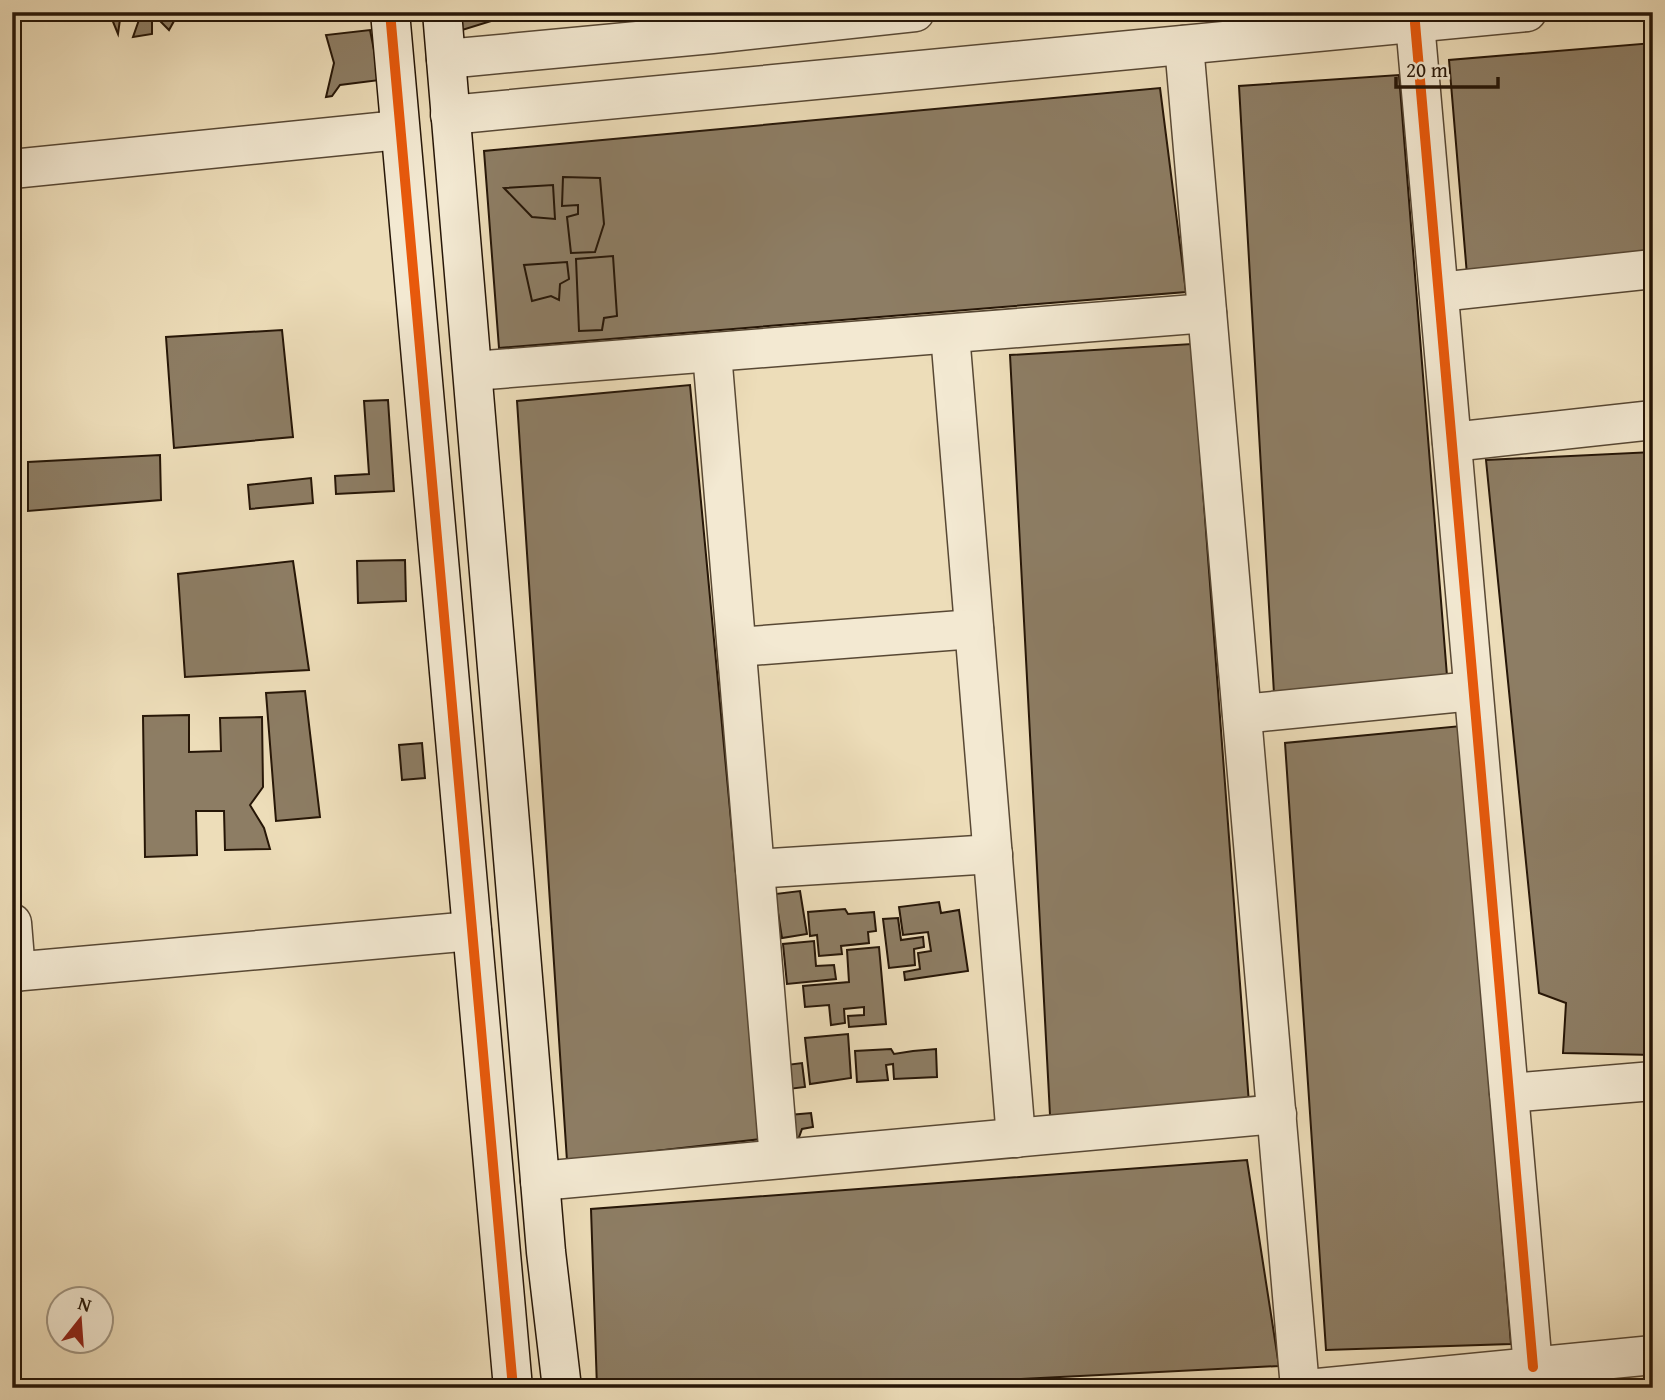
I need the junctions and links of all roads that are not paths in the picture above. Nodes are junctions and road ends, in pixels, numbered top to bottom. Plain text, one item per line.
1 (390, 12) edge
2 (442, 12) edge
3 (915, 12) edge
4 (1527, 12) edge
5 (711, 23) edge
6 (1416, 23) junction
7 (1184, 45) junction
8 (446, 59) junction
9 (450, 115) junction
10 (400, 130) junction
11 (12, 169) edge
12 (1653, 269) edge
13 (1439, 292) junction
14 (1207, 313) junction
15 (950, 334) junction
16 (712, 353) junction
17 (473, 371) junction
18 (1653, 420) edge
19 (1452, 442) junction
20 (974, 629) junction
21 (737, 647) junction
22 (1474, 691) junction
23 (1242, 714) junction
24 (993, 854) junction
25 (755, 869) junction
26 (12, 923) edge
27 (472, 931) junction
28 (14, 972) edge
29 (1653, 1081) edge
30 (1509, 1093) junction
31 (1277, 1114) junction
32 (1016, 1138) junction
33 (779, 1159) junction
34 (540, 1181) junction
35 (498, 1224) junction
36 (544, 1225) junction
37 (551, 1294) junction
38 (505, 1296) junction
39 (1653, 1355) edge
40 (1533, 1367) junction
41 (513, 1388) edge
42 (562, 1388) edge
43 (1300, 1388) edge
44 (1318, 1388) edge

1 - 10 street
2 - 8 street
3 - 5 street
4 - 6 street
5 - 8 street
6 - 7 street
6 - 13 street
7 - 9 street
7 - 14 street
8 - 9 street
9 - 17 street
10 - 11 street
10 - 27 street
12 - 13 street
13 - 19 street
14 - 15 street
14 - 23 street
15 - 16 street
15 - 20 street
16 - 17 street
16 - 21 street
17 - 34 street
18 - 19 street
19 - 22 street
20 - 21 street
20 - 24 street
21 - 25 street
22 - 23 street
22 - 30 street
23 - 31 street
24 - 25 street
24 - 32 street
25 - 33 street
26 - 28 street
27 - 28 street
27 - 35 street
29 - 30 street
30 - 40 street
31 - 32 street
31 - 43 street
32 - 33 street
33 - 34 street
34 - 36 street
35 - 36 street
35 - 38 street
36 - 37 street
37 - 38 street
37 - 42 street
38 - 41 street
39 - 40 street
40 - 44 street

